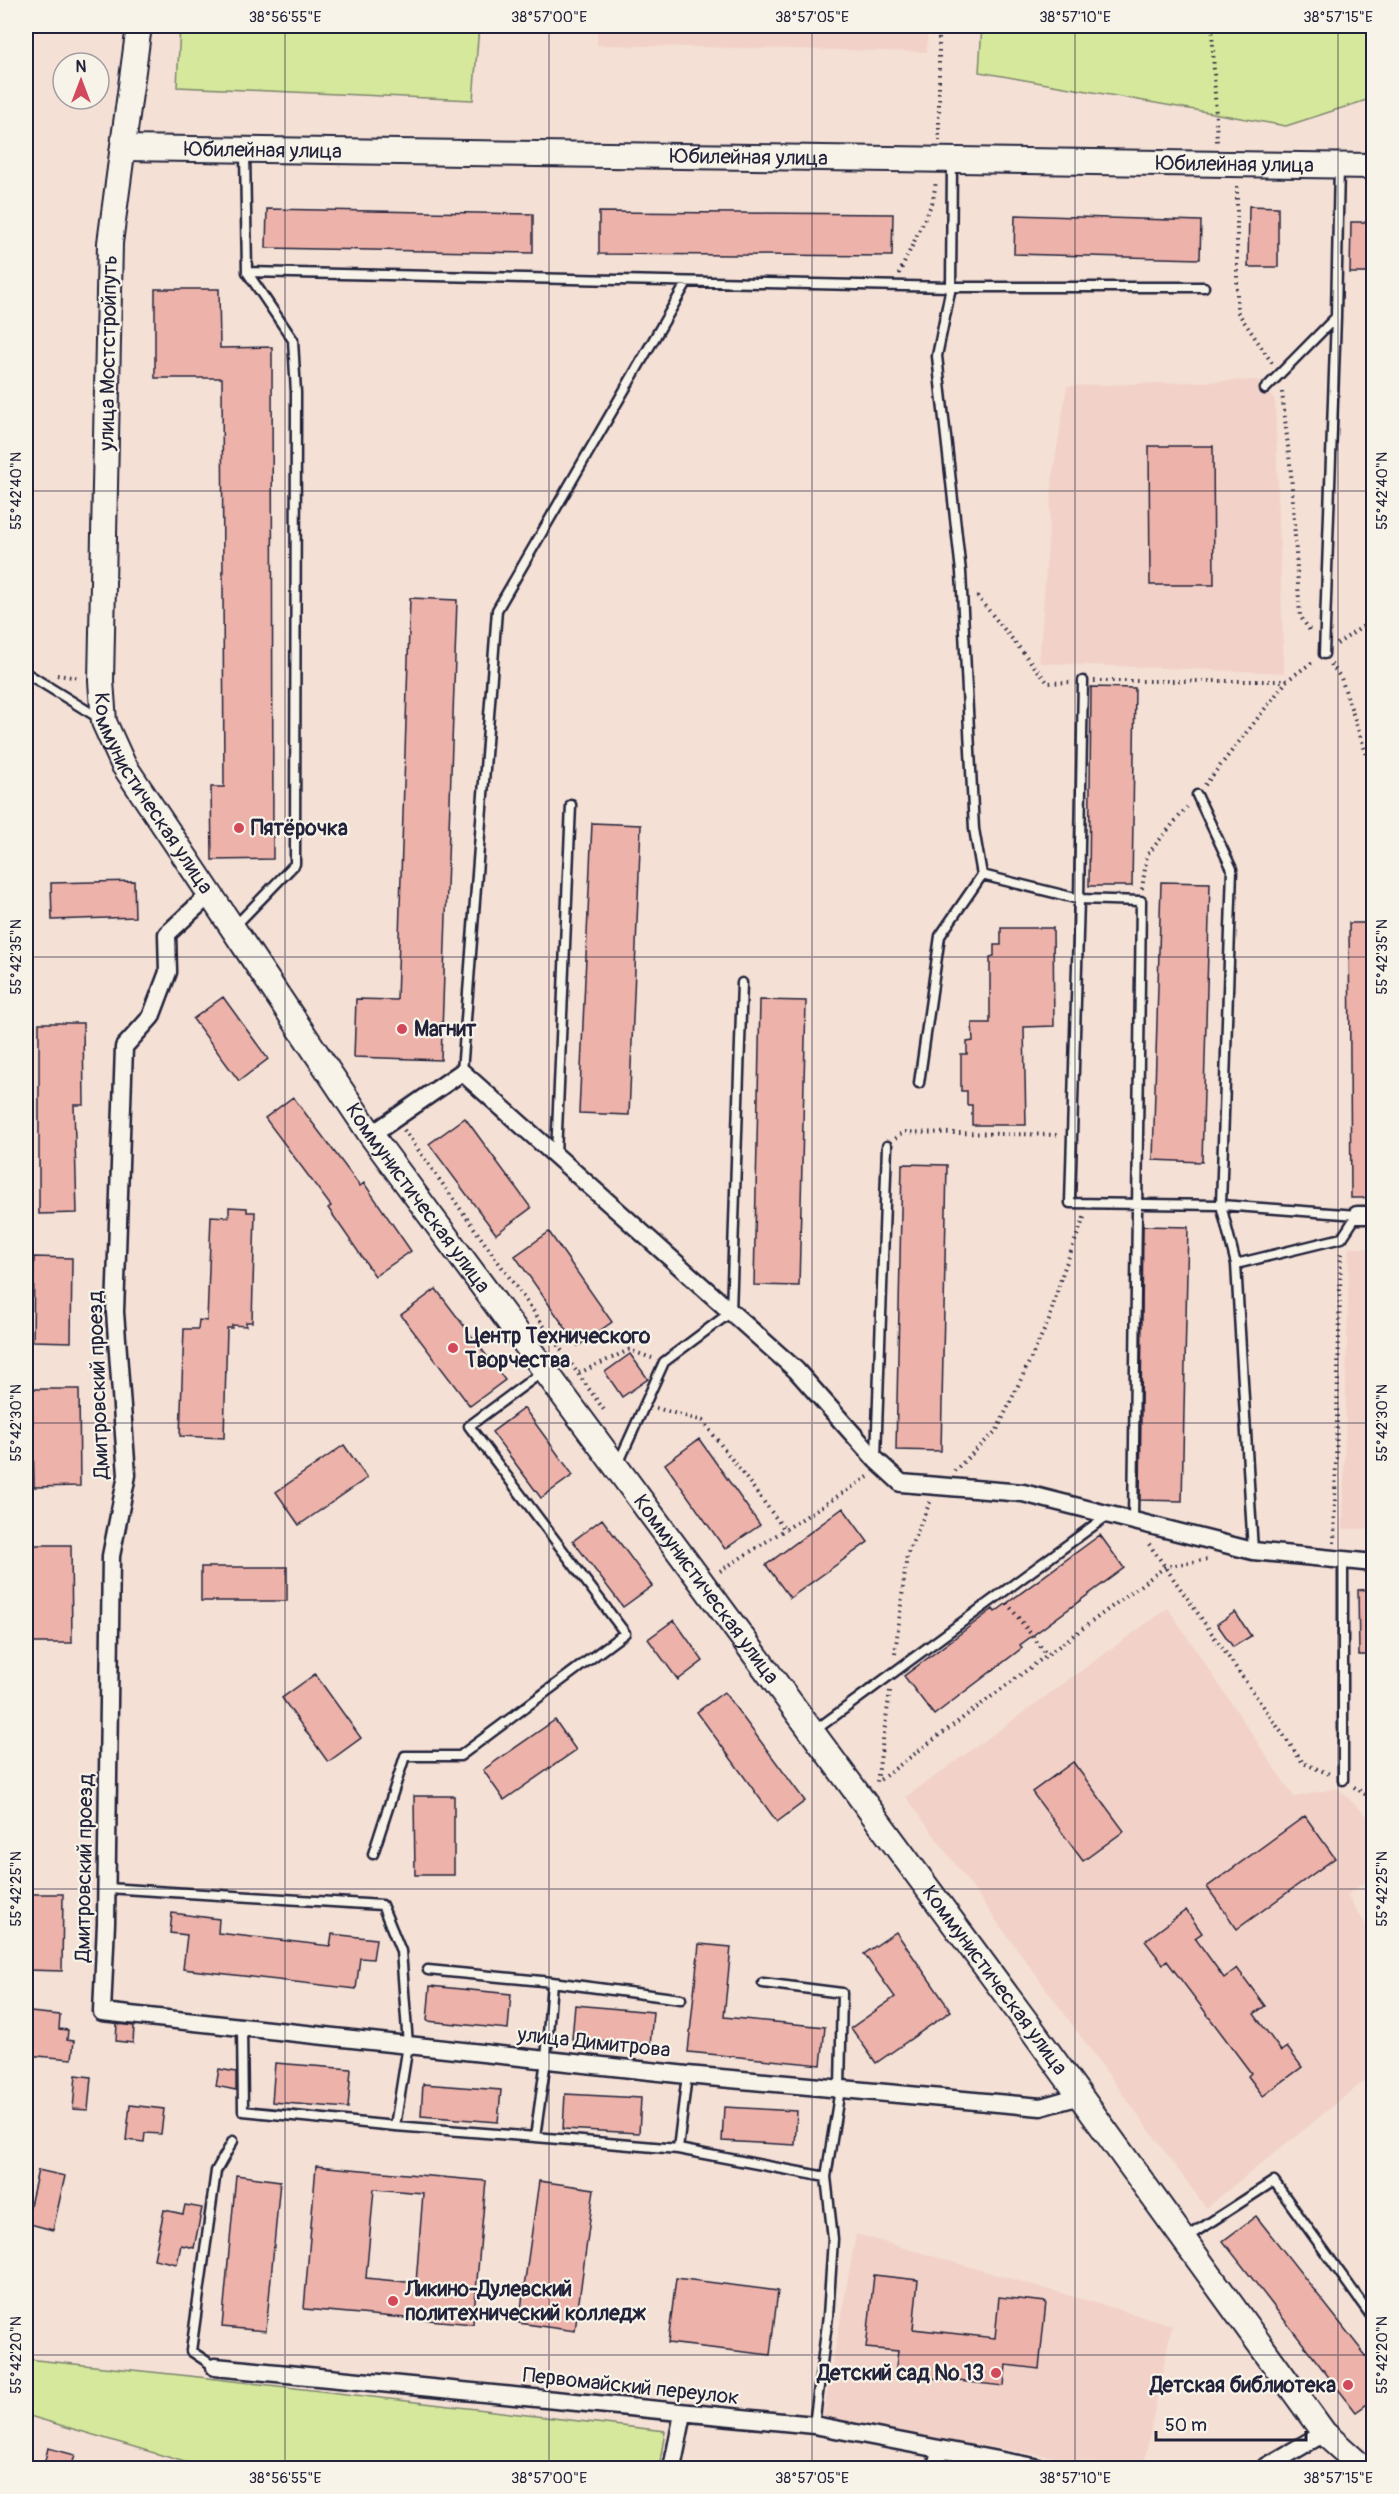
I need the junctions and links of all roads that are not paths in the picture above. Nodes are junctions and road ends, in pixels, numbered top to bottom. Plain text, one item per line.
1 (139, 26) edge
2 (123, 148) junction
3 (245, 149) junction
4 (952, 160) junction
5 (1339, 166) junction
6 (1374, 166) edge
7 (247, 272) junction
8 (687, 282) junction
9 (951, 286) junction
10 (1204, 287) dead end
11 (1336, 317) junction
12 (1264, 389) dead end
13 (26, 441) edge
14 (26, 464) edge
15 (1324, 654) road end
16 (26, 673) edge
17 (101, 681) joint
18 (1083, 681) road end
19 (104, 722) junction
20 (1197, 795) dead end
21 (571, 805) dead end
22 (982, 875) junction
23 (210, 894) junction
24 (1079, 898) junction
25 (233, 929) junction
26 (742, 983) dead end
27 (462, 1072) junction
28 (919, 1083) dead end
29 (371, 1135) junction
30 (887, 1146) road end
31 (556, 1156) junction
32 (1135, 1203) junction
33 (1221, 1205) junction
34 (1365, 1215) edge
35 (1236, 1264) junction
36 (731, 1312) junction
37 (550, 1377) junction
38 (880, 1464) junction
39 (617, 1468) junction
40 (1108, 1515) junction
41 (1133, 1521) junction
42 (1253, 1551) junction
43 (1339, 1553) junction
44 (1374, 1563) edge
45 (812, 1732) junction
46 (1343, 1780) road end
47 (374, 1854) dead end
48 (107, 1888) junction
49 (428, 1970) dead end
50 (552, 1982) junction
51 (763, 1983) dead end
52 (681, 1999) dead end
53 (102, 2012) joint
54 (242, 2027) junction
55 (408, 2045) junction
56 (546, 2060) junction
57 (687, 2075) junction
58 (840, 2089) junction
59 (1080, 2096) junction
60 (395, 2127) junction
61 (535, 2137) junction
62 (233, 2141) dead end
63 (678, 2149) junction
64 (826, 2177) junction
65 (1184, 2240) junction
66 (1374, 2320) edge
67 (215, 2367) joint
68 (683, 2414) junction
69 (814, 2426) junction
70 (1324, 2433) junction
71 (941, 2450) junction
72 (1374, 2461) edge
73 (672, 2469) edge
74 (935, 2469) edge
75 (1039, 2469) edge
76 (1264, 2469) edge
77 (1365, 2469) edge

1 - 2 street, улица Мостстройпуть
2 - 3 street, Юбилейная улица
2 - 17 street, улица Мостстройпуть
3 - 4 street, Юбилейная улица
3 - 7 lane
4 - 5 street, Юбилейная улица
4 - 9 lane
5 - 6 street, Юбилейная улица
5 - 11 lane
7 - 8 lane
7 - 25 lane
8 - 9 lane
8 - 27 lane
9 - 10 lane
9 - 22 lane
11 - 12 lane
11 - 15 lane
13 - 14 lane
16 - 19 lane
17 - 19 street, Коммунистическая улица
18 - 24 lane
19 - 23 street, Коммунистическая улица
20 - 33 lane
21 - 31 lane
22 - 24 lane
22 - 28 lane
23 - 25 street, Коммунистическая улица
23 - 48 street, Дмитровский проезд
24 - 32 lane
24 - 32 lane
25 - 29 street, Коммунистическая улица
26 - 36 lane
27 - 29 street
27 - 31 street
29 - 37 street, Коммунистическая улица
30 - 38 lane
31 - 36 street
32 - 33 lane
32 - 41 lane
33 - 34 lane
33 - 35 lane
34 - 35 lane
35 - 42 lane
36 - 38 street
36 - 39 lane
37 - 39 street, Коммунистическая улица
37 - 47 lane
38 - 40 street
39 - 45 street, Коммунистическая улица
40 - 41 street
40 - 45 lane
41 - 42 street
42 - 43 street
43 - 44 street
43 - 46 lane
45 - 59 street, Коммунистическая улица
48 - 53 street, Дмитровский проезд
48 - 55 lane
49 - 50 lane
50 - 52 lane
50 - 56 lane
51 - 58 lane
53 - 54 street, улица Димитрова
54 - 55 street, улица Димитрова
54 - 60 lane
55 - 56 street, улица Димитрова
55 - 60 lane
56 - 57 street, улица Димитрова
56 - 61 lane
57 - 58 street, улица Димитрова
57 - 63 lane
58 - 59 street, улица Димитрова
58 - 64 lane
59 - 65 street, Коммунистическая улица
60 - 61 lane
61 - 63 lane
62 - 67 lane
63 - 64 lane
64 - 69 lane
65 - 66 lane
65 - 70 street, Коммунистическая улица
67 - 68 street, Первомайский переулок
68 - 69 street, Первомайский переулок
68 - 73 street
69 - 71 street, Первомайский переулок
70 - 76 street
70 - 77 street, Коммунистическая улица
71 - 74 street
71 - 75 street, Первомайский переулок
72 - 77 lane

